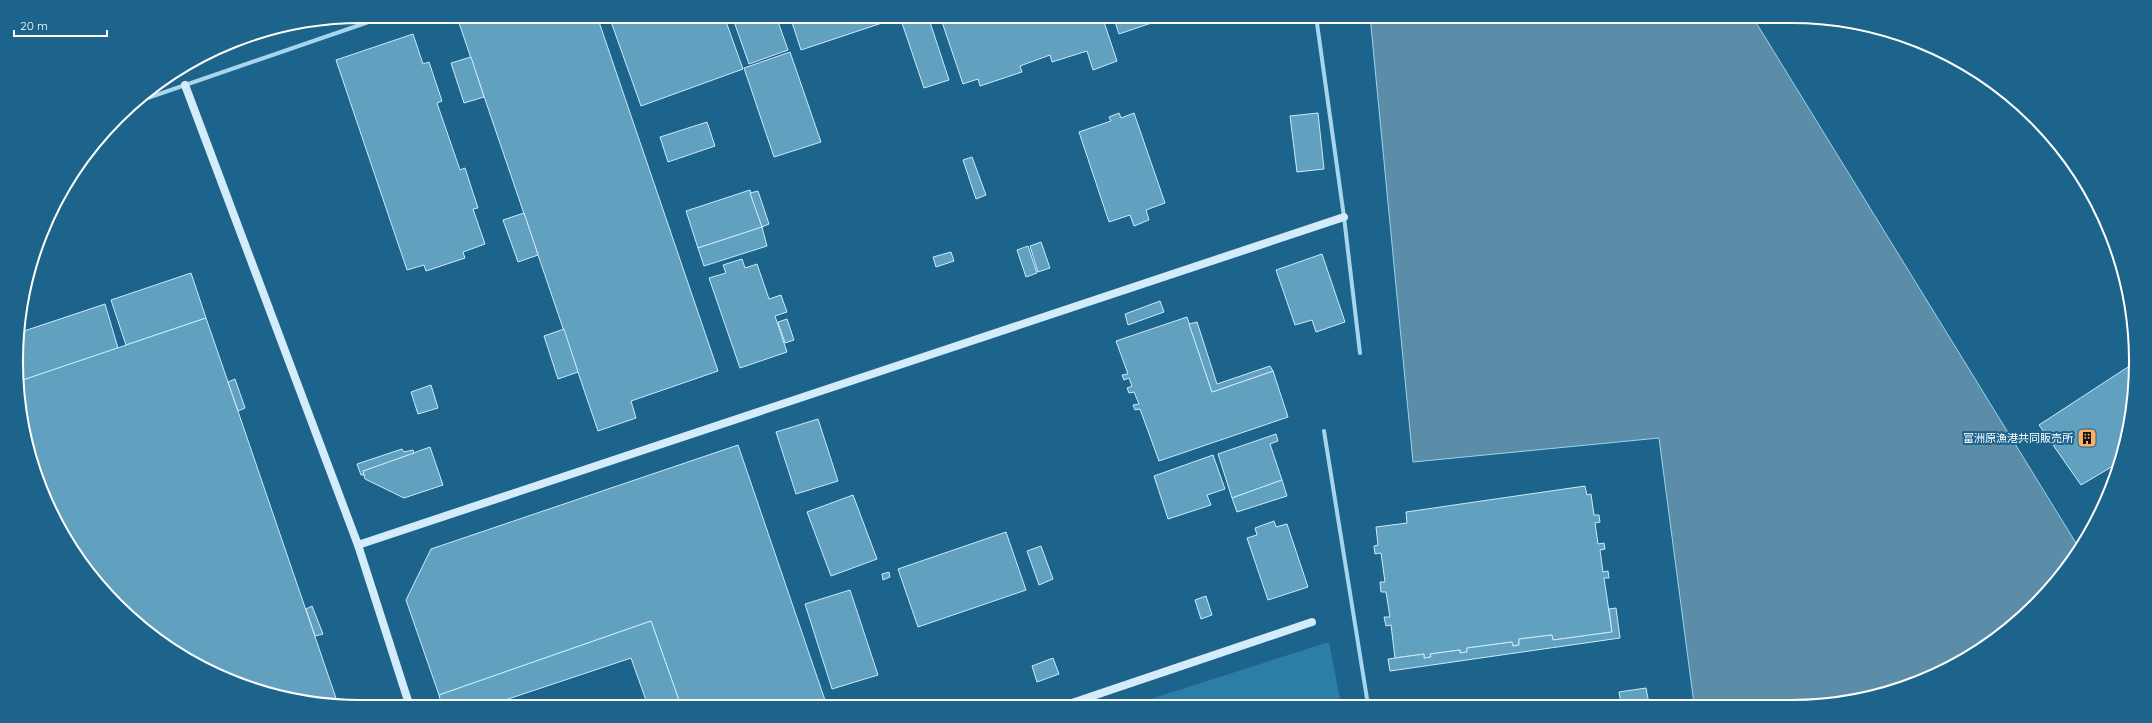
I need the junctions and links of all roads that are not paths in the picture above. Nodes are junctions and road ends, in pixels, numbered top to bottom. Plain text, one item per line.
1 (366, 23) edge
2 (1317, 23) edge
3 (185, 85) junction
4 (150, 97) edge
5 (1344, 217) junction
6 (1360, 353) dead end
7 (1324, 431) dead end
8 (358, 545) junction
9 (1312, 622) dead end
10 (408, 700) edge
11 (1081, 700) edge
12 (1367, 700) edge

1 - 3 street
2 - 5 street
3 - 4 street
3 - 8 street
5 - 6 street
5 - 8 street
7 - 12 street
8 - 10 street
9 - 11 street

